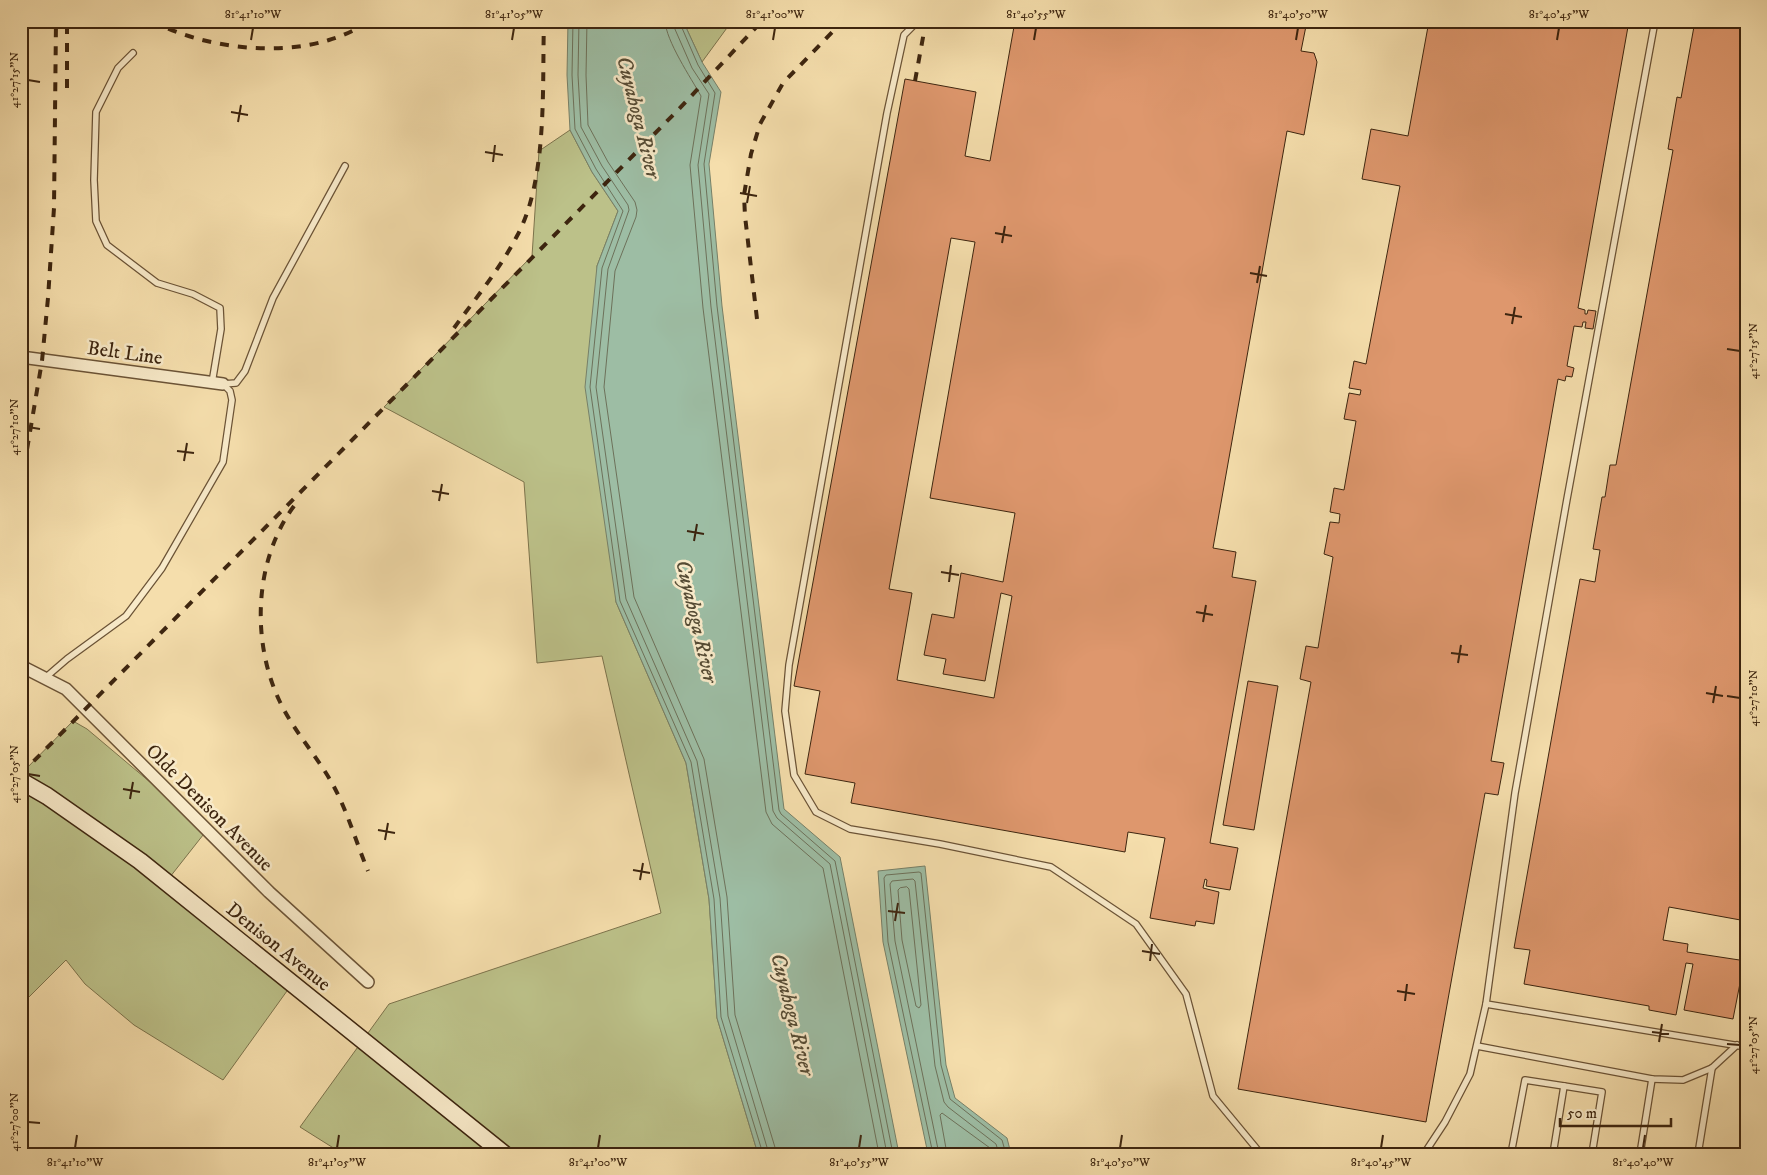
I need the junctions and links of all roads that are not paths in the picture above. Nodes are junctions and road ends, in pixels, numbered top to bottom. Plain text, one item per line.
1 (918, 21) edge
2 (1655, 21) edge
3 (133, 53) dead end
4 (345, 166) dead end
5 (21, 357) edge
6 (218, 383) junction
7 (21, 666) edge
8 (45, 678) junction
9 (21, 781) edge
10 (368, 982) dead end
11 (1486, 1004) junction
12 (1737, 1045) junction
13 (1477, 1046) junction
14 (1746, 1046) edge
15 (1712, 1068) junction
16 (1652, 1079) junction
17 (1564, 1086) junction
18 (1746, 1148) edge
19 (504, 1154) edge
20 (1261, 1154) edge
21 (1424, 1154) edge
22 (1511, 1154) edge
23 (1553, 1154) edge
24 (1592, 1154) edge
25 (1640, 1154) edge
26 (1698, 1154) edge
27 (1745, 1154) edge

1 - 20 lane
2 - 11 lane
3 - 6 lane
4 - 6 lane
5 - 6 street, Belt Line
6 - 8 lane
7 - 8 street, Olde Denison Avenue
8 - 10 street, Olde Denison Avenue
9 - 19 main road, Denison Avenue
11 - 12 lane
11 - 13 lane
12 - 14 lane
12 - 15 lane
13 - 16 lane
13 - 21 lane
15 - 16 lane
15 - 26 lane
16 - 25 lane
17 - 22 lane
17 - 23 lane
17 - 24 lane
18 - 27 lane

